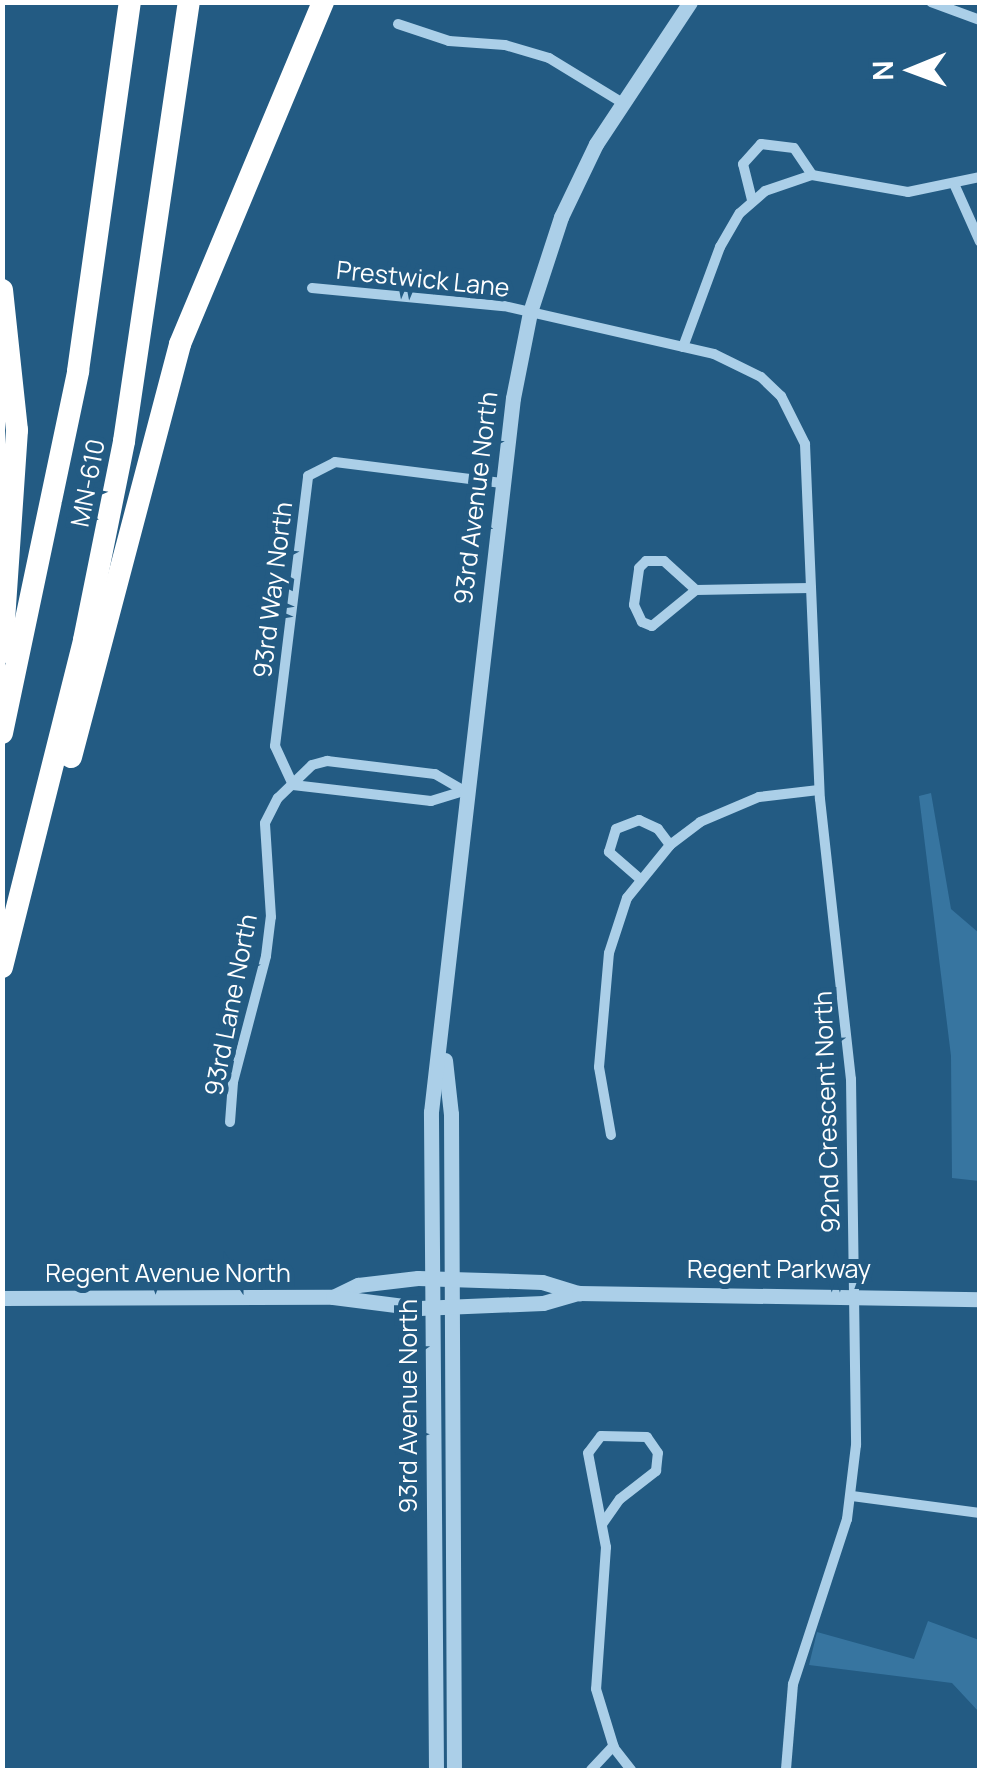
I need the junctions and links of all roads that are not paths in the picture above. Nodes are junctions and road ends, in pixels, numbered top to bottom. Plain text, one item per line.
1 (130, 2) edge
2 (188, 2) edge
3 (323, 2) edge
4 (690, 2) edge
5 (930, 2) edge
6 (980, 20) edge
7 (398, 24) dead end
8 (621, 102) junction
9 (812, 175) junction
10 (980, 177) edge
11 (955, 186) junction
12 (752, 200) junction
13 (980, 242) edge
14 (312, 288) dead end
15 (3, 302) edge
16 (530, 312) junction
17 (683, 346) junction
18 (805, 444) joint
19 (502, 483) junction
20 (811, 588) junction
21 (696, 590) junction
22 (2, 652) edge
23 (2, 733) edge
24 (293, 785) junction
25 (464, 790) junction
26 (819, 790) junction
27 (670, 845) junction
28 (639, 878) junction
29 (26, 882) junction
30 (2, 967) edge
31 (442, 1042) junction
32 (230, 1122) dead end
33 (611, 1135) dead end
34 (432, 1278) junction
35 (452, 1278) junction
36 (579, 1294) junction
37 (852, 1294) junction
38 (333, 1297) junction
39 (2, 1298) edge
40 (980, 1299) edge
41 (452, 1307) junction
42 (432, 1308) junction
43 (852, 1496) junction
44 (980, 1513) edge
45 (603, 1523) junction
46 (613, 1746) junction
47 (436, 1770) edge
48 (454, 1770) edge
49 (591, 1770) edge
50 (632, 1770) edge
51 (786, 1770) edge

1 - 23 highway, MN-610
2 - 29 highway, MN-610
3 - 29 highway
4 - 8 street, 93rd Avenue North
5 - 6 street
7 - 8 street
8 - 16 street, 93rd Avenue North
9 - 11 street
9 - 12 street
9 - 12 street
10 - 11 street
11 - 13 street
12 - 17 street
14 - 16 street, Prestwick Lane
15 - 22 highway
16 - 17 street, Prestwick Lane
16 - 19 street, 93rd Avenue North
17 - 18 street, Prestwick Lane
18 - 20 street, 92nd Crescent North
19 - 24 street, 93rd Way North
19 - 25 street, 93rd Avenue North
20 - 21 street
20 - 26 street, 92nd Crescent North
21 - 21 street
24 - 25 street
24 - 25 street, 93rd Lane North
24 - 32 street, 93rd Lane North
25 - 31 street, 93rd Avenue North
26 - 27 street
26 - 37 street, 92nd Crescent North
27 - 28 street
27 - 28 street
28 - 33 street
29 - 30 highway, MN-610
31 - 34 street, 93rd Avenue North
31 - 35 street, 93rd Avenue North
34 - 35 street, Regent Avenue North
34 - 38 street, Regent Avenue North
34 - 42 street, 93rd Avenue North
35 - 36 street, Regent Parkway
35 - 41 street, 93rd Avenue North
36 - 37 street, Regent Parkway
36 - 41 street, Regent Parkway
37 - 40 street, Regent Parkway
37 - 43 street, 92nd Crescent North
38 - 39 street, Regent Avenue North
38 - 42 street, Regent Avenue North
41 - 42 street, Regent Avenue North
41 - 48 street, 93rd Avenue North
42 - 47 street, 93rd Avenue North
43 - 44 street
43 - 51 street, 92nd Crescent North
45 - 45 street
45 - 46 street
46 - 49 street
46 - 50 street

